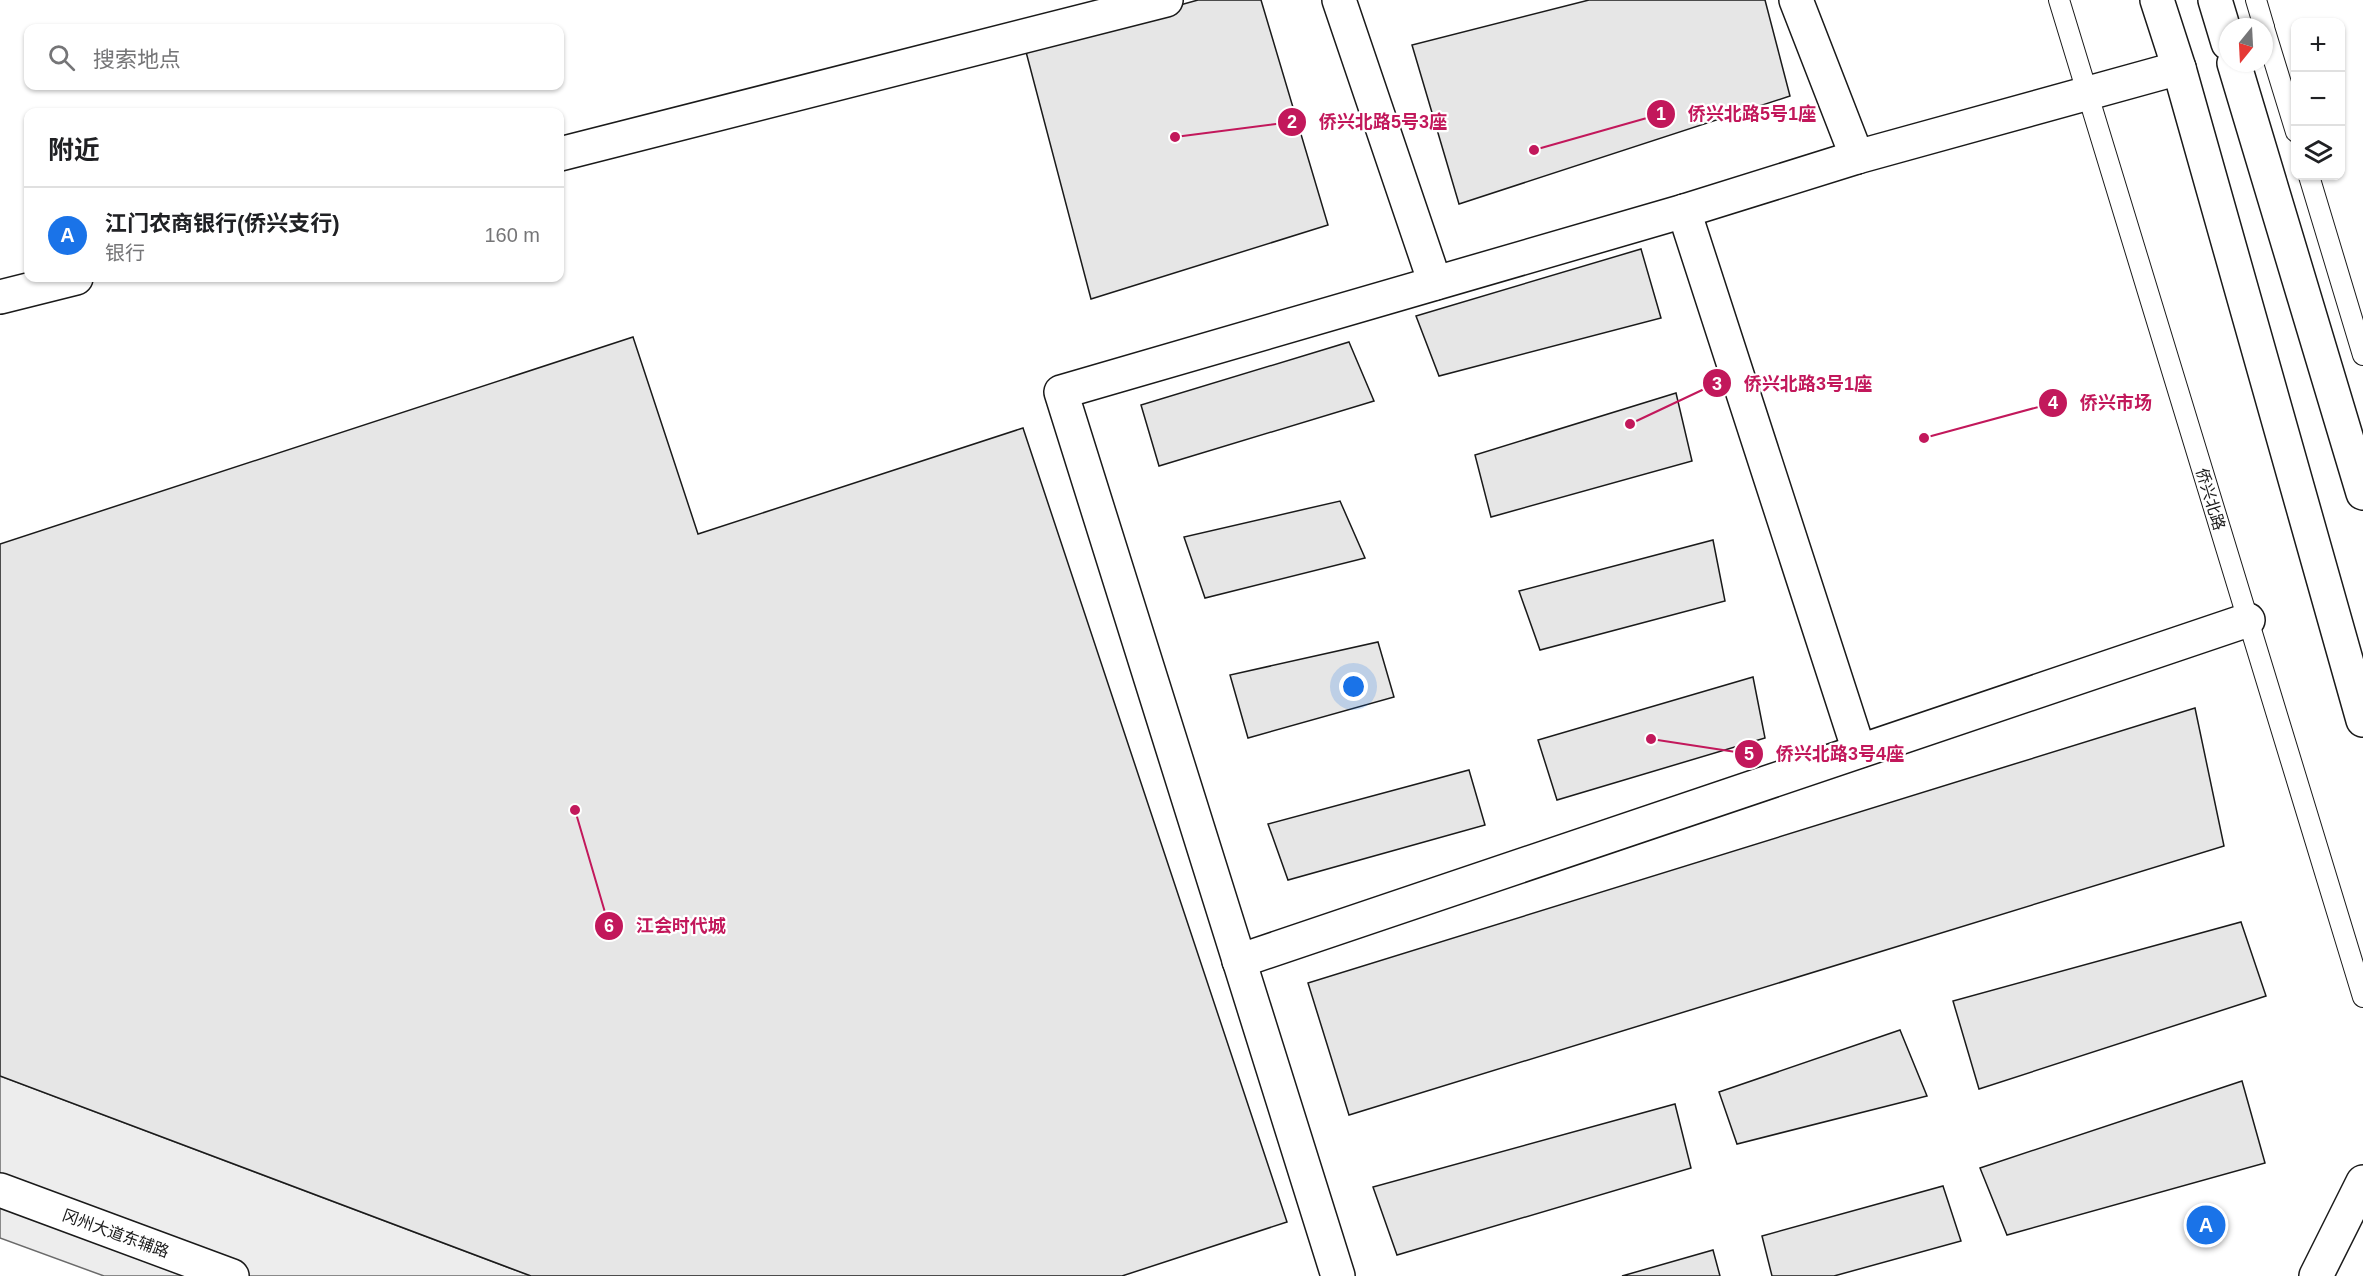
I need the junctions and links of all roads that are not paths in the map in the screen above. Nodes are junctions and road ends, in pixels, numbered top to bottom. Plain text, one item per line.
1 (1166, 0) edge
2 (1339, 0) edge
3 (1796, 0) edge
4 (2060, 0) edge
5 (2157, 0) edge
6 (2215, 0) edge
7 (2256, 0) edge
8 (2220, 18) edge
9 (2261, 18) edge
10 (2273, 57) edge
11 (2179, 68) junction
12 (2237, 72) edge
13 (2089, 94) junction
14 (2293, 126) edge
15 (564, 153) edge
16 (1857, 157) junction
17 (2310, 180) edge
18 (1684, 211) junction
19 (60, 282) edge
20 (1435, 284) junction
21 (0, 297) edge
22 (2363, 355) edge
23 (2363, 494) edge
24 (2248, 620) junction
25 (2363, 720) edge
26 (1859, 751) junction
27 (1239, 961) junction
28 (2363, 997) edge
29 (2363, 1182) edge
30 (0, 1190) edge
31 (232, 1276) edge
32 (1338, 1276) edge
33 (2316, 1276) edge

1 - 15 street
2 - 20 street
3 - 16 street
4 - 13 lane, 侨兴北路
5 - 11 street
6 - 8 street
7 - 9 lane
10 - 14 lane
11 - 13 street
11 - 25 street
12 - 23 street
13 - 16 street
13 - 24 lane, 侨兴北路
16 - 18 street
17 - 22 lane
18 - 20 street
18 - 26 street
19 - 21 street
20 - 27 street
24 - 26 street
24 - 28 lane, 侨兴北路
26 - 27 street
27 - 32 street
29 - 33 street
30 - 31 street, 冈州大道东辅路

